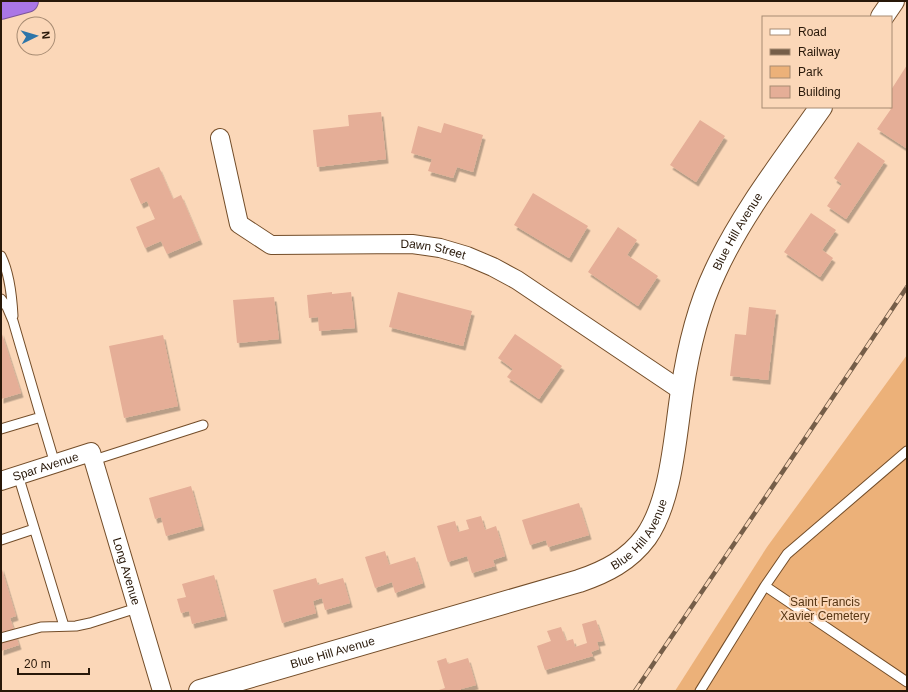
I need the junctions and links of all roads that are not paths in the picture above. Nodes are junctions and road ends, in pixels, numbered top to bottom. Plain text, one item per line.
1 (27, 1) edge
2 (893, 1) edge
3 (1, 8) edge
4 (883, 16) edge
5 (819, 108) edge
6 (220, 138) dead end
7 (1, 256) edge
8 (1, 299) edge
9 (13, 321) junction
10 (682, 391) junction
11 (41, 417) junction
12 (203, 425) dead end
13 (1, 429) edge
14 (907, 451) edge
15 (92, 456) junction
16 (55, 464) junction
17 (18, 475) junction
18 (1, 481) edge
19 (34, 529) junction
20 (1, 540) edge
21 (765, 586) junction
22 (137, 608) junction
23 (64, 626) junction
24 (1, 638) edge
25 (907, 682) edge
26 (162, 691) edge
27 (200, 691) edge
28 (700, 691) edge

1 - 3 highway
2 - 4 street
5 - 10 street, Blue Hill Avenue
6 - 10 street, Dawn Street
7 - 9 lane
8 - 9 lane
9 - 11 lane
10 - 27 street, Blue Hill Avenue
11 - 13 lane
11 - 16 lane
12 - 15 lane
14 - 21 lane
15 - 16 street, Spar Avenue
15 - 22 street, Long Avenue
16 - 17 street, Spar Avenue
17 - 18 street, Spar Avenue
17 - 19 lane
19 - 20 lane
19 - 23 lane
21 - 25 lane
21 - 28 lane
22 - 23 lane
22 - 26 street, Long Avenue
23 - 24 lane

